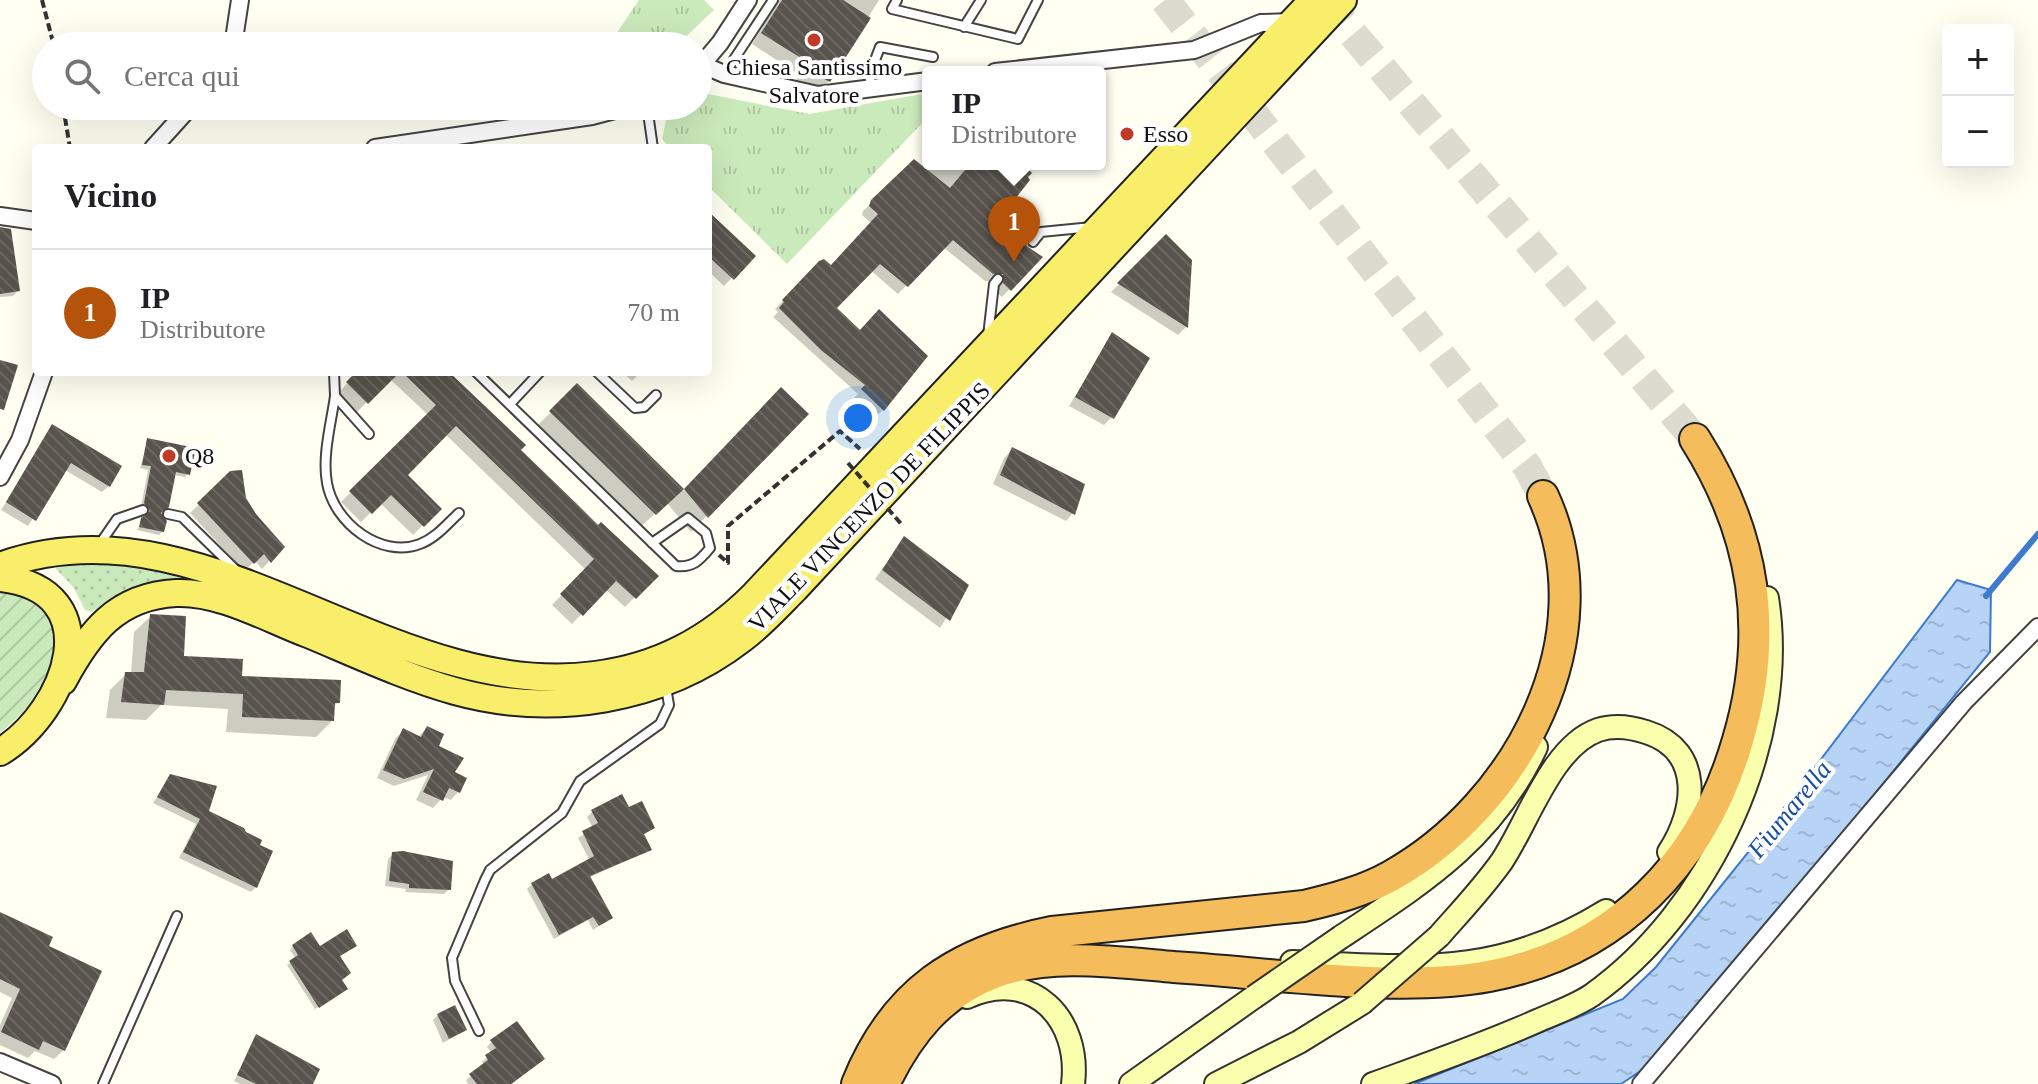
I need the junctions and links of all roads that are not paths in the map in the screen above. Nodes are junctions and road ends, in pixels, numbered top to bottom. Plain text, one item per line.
1 (240, 0) edge
2 (748, 0) edge
3 (773, 0) edge
4 (897, 0) edge
5 (981, 0) edge
6 (1038, 0) edge
7 (1313, 0) edge
8 (1343, 0) edge
9 (1292, 22) junction
10 (964, 27) junction
11 (235, 32) edge
12 (712, 51) edge
13 (933, 57) dead end
14 (1049, 66) edge
15 (712, 70) edge
16 (724, 74) junction
17 (922, 82) edge
18 (872, 88) junction
19 (178, 120) edge
20 (563, 120) edge
21 (649, 120) edge
22 (439, 137) junction
23 (157, 144) edge
24 (398, 144) edge
25 (428, 144) edge
26 (652, 144) edge
27 (0, 216) edge
28 (32, 220) edge
29 (1100, 226) junction
30 (1033, 242) dead end
31 (998, 279) dead end
32 (987, 347) junction
33 (43, 376) edge
34 (334, 376) edge
35 (481, 376) edge
36 (536, 376) edge
37 (601, 376) edge
38 (656, 395) dead end
39 (335, 396) junction
40 (510, 404) junction
41 (369, 434) dead end
42 (1695, 439) tunnel mouth
43 (0, 477) edge
44 (1730, 502) junction
45 (1548, 507) joint
46 (143, 510) dead end
47 (459, 513) dead end
48 (168, 514) dead end
49 (652, 543) junction
50 (96, 550) junction
51 (0, 566) edge
52 (0, 578) edge
53 (254, 587) junction
54 (2038, 627) edge
55 (63, 681) junction
56 (665, 682) junction
57 (0, 752) edge
58 (177, 916) dead end
59 (479, 1031) dead end
60 (0, 1062) edge
61 (872, 1082) edge
62 (52, 1084) edge
63 (103, 1084) edge
64 (1073, 1084) edge
65 (1131, 1084) edge
66 (1216, 1084) edge
67 (1373, 1084) edge
68 (1641, 1084) edge

1 - 11 street
2 - 12 street
3 - 16 lane
4 - 10 lane
5 - 10 lane
6 - 10 lane
7 - 9 main road, VIALE VINCENZO DE FILIPPIS
8 - 56 main road, VIALE VINCENZO DE FILIPPIS
9 - 14 street
9 - 29 main road, VIALE VINCENZO DE FILIPPIS
13 - 18 lane
15 - 16 street
16 - 18 street
17 - 18 street
19 - 23 street
20 - 22 street
21 - 26 lane
22 - 24 street
22 - 25 lane
27 - 28 street
29 - 30 lane
29 - 32 main road, VIALE VINCENZO DE FILIPPIS
31 - 32 lane
32 - 53 main road, VIALE VINCENZO DE FILIPPIS
33 - 43 street
34 - 39 lane
35 - 40 lane
36 - 40 lane
37 - 38 lane
39 - 41 lane
39 - 47 lane
40 - 49 lane
42 - 44 highway
44 - 61 highway
44 - 67 main road
45 - 61 highway
45 - 65 main road, bridge
46 - 50 lane
48 - 53 lane
49 - 49 lane
50 - 51 main road, VIALE VINCENZO DE FILIPPIS
50 - 53 main road, VIALE VINCENZO DE FILIPPIS
52 - 55 main road, VIALE VINCENZO DE FILIPPIS
54 - 68 street
55 - 56 main road, VIALE VINCENZO DE FILIPPIS
55 - 57 main road, VIALE VINCENZO DE FILIPPIS
56 - 59 lane
58 - 63 lane
60 - 62 street
61 - 64 main road
61 - 66 main road, bridge

